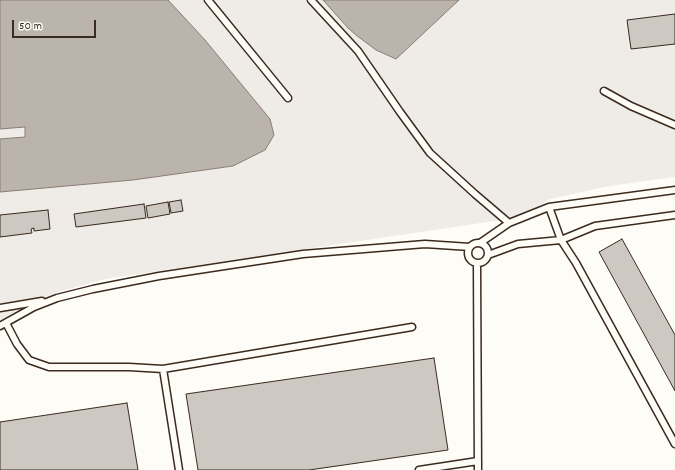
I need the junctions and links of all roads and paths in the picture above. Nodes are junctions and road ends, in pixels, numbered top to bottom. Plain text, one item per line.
1 (208, 0) edge
2 (311, 0) edge
3 (604, 91) dead end
4 (288, 98) dead end
5 (675, 125) edge
6 (675, 190) edge
7 (549, 207) junction
8 (675, 215) edge
9 (509, 223) junction
10 (561, 240) junction
11 (480, 243) junction
12 (470, 247) junction
13 (488, 255) junction
14 (477, 263) junction
15 (57, 298) junction
16 (0, 308) edge
17 (3, 325) edge
18 (412, 327) dead end
19 (163, 369) junction
20 (675, 444) edge
21 (478, 461) junction
22 (179, 470) edge
23 (419, 470) edge
24 (478, 470) edge

1 - 4 lane
2 - 9 lane
3 - 5 lane
6 - 7 lane
7 - 9 lane
7 - 10 lane
8 - 10 lane
9 - 11 lane
10 - 13 lane
10 - 20 lane
11 - 12 lane
11 - 13 lane
12 - 14 lane
12 - 15 lane
13 - 14 lane
14 - 21 lane
15 - 16 lane
15 - 17 lane
17 - 19 lane
18 - 19 lane
19 - 22 lane
21 - 23 lane
21 - 24 lane

